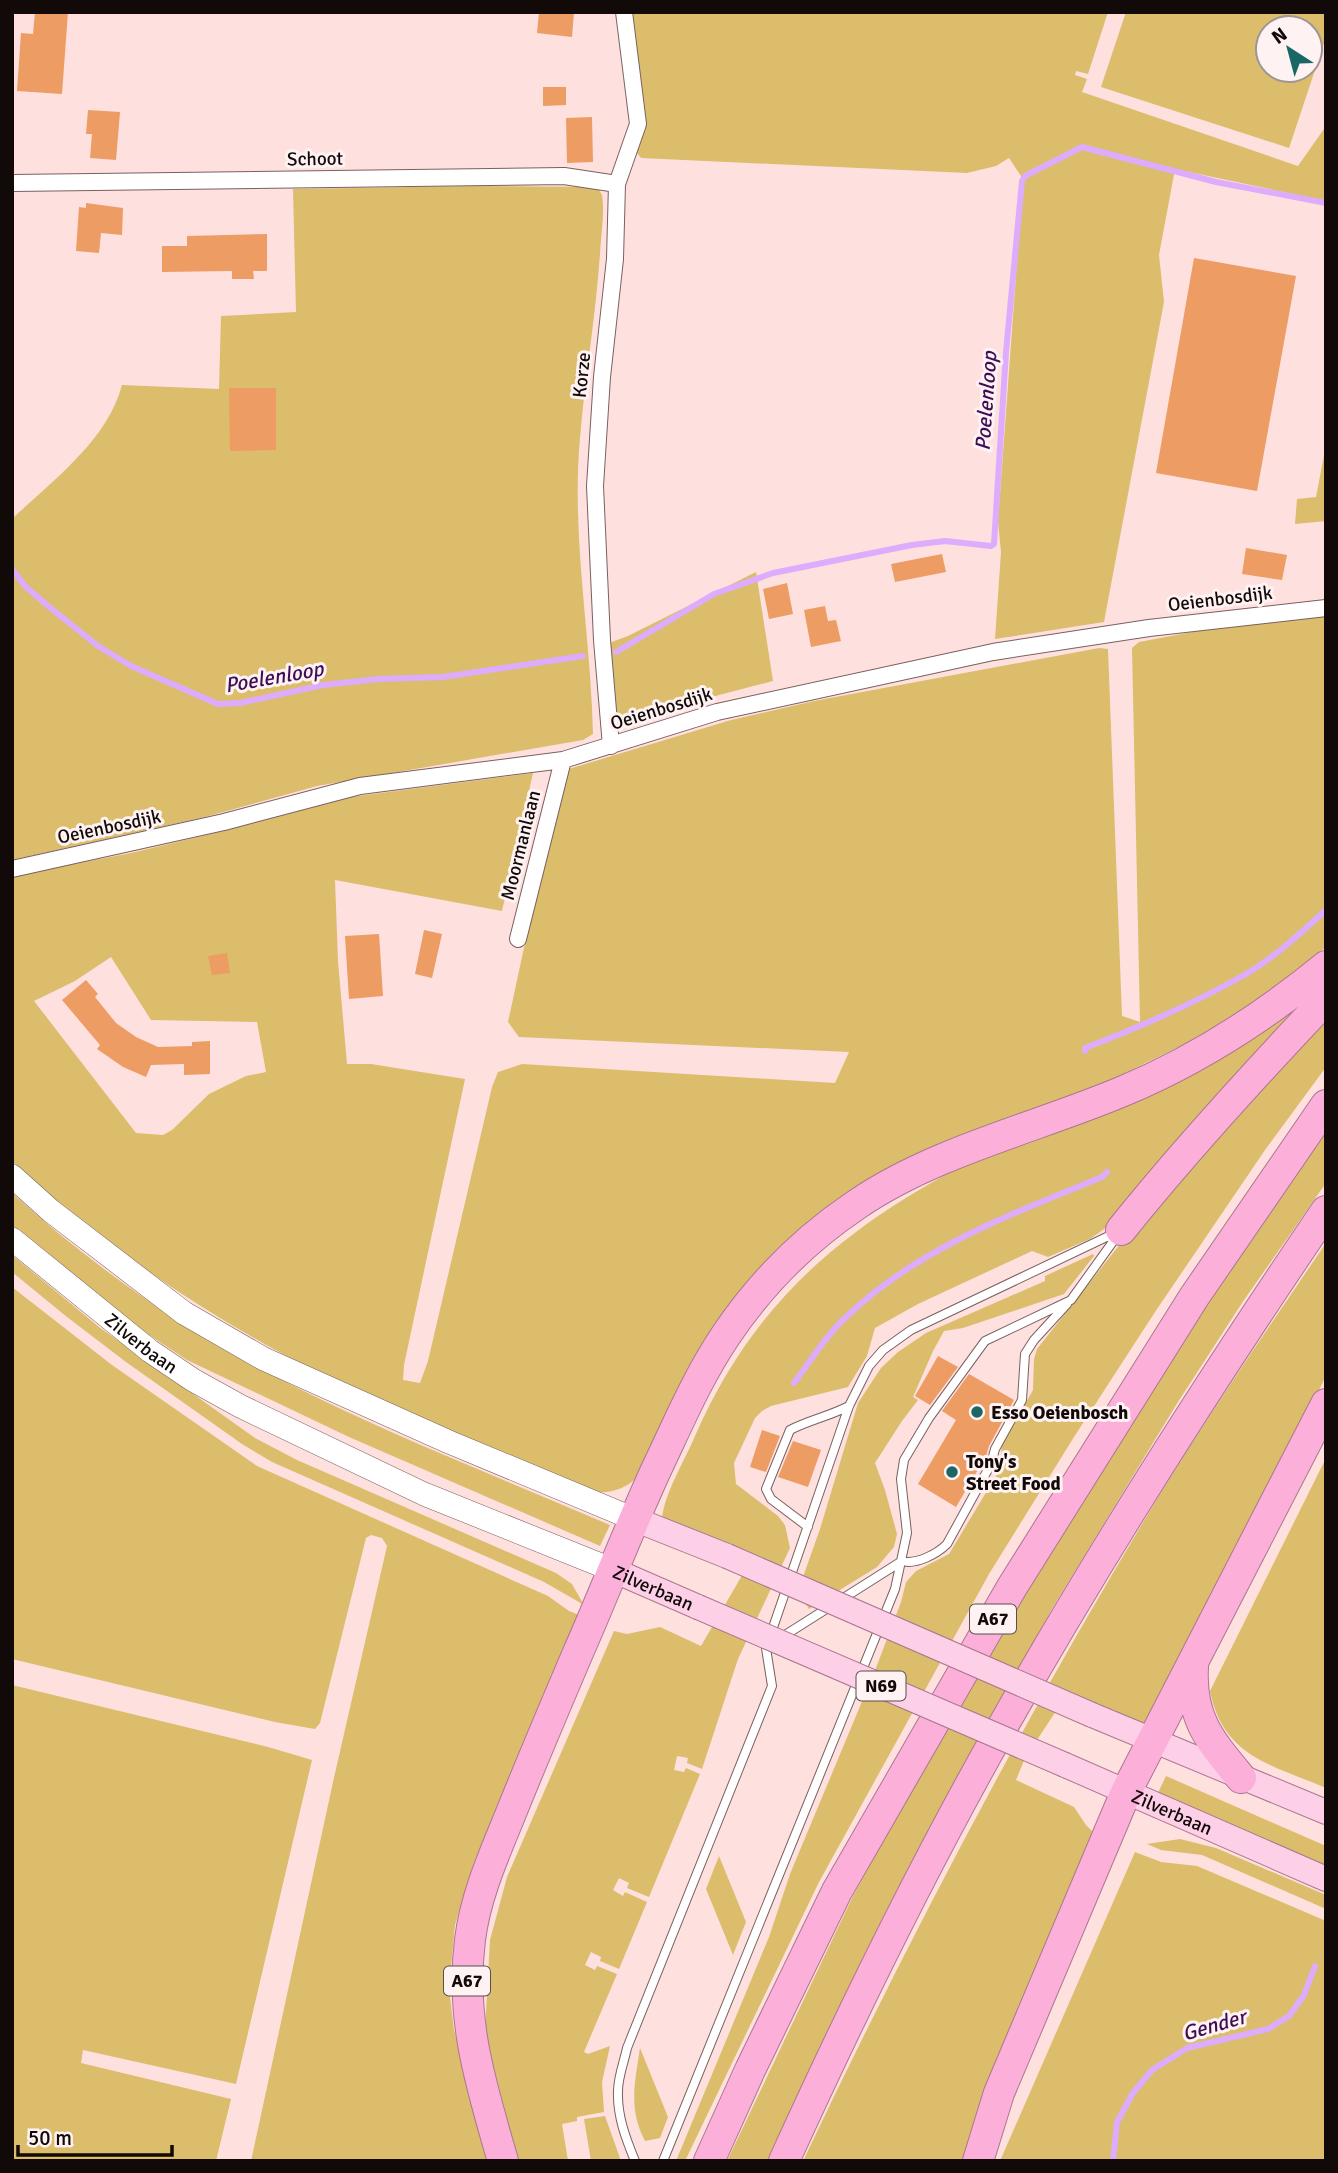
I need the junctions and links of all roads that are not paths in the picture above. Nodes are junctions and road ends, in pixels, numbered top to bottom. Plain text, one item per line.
1 (624, 12) edge
2 (12, 183) edge
3 (617, 184) junction
4 (1326, 608) edge
5 (611, 746) junction
6 (563, 760) junction
7 (12, 869) edge
8 (519, 939) dead end
9 (1326, 966) edge
10 (1326, 999) edge
11 (1326, 1105) edge
12 (12, 1176) edge
13 (1326, 1211) edge
14 (1121, 1230) junction
15 (12, 1238) edge
16 (1071, 1300) junction
17 (1326, 1404) edge
18 (849, 1406) junction
19 (634, 1519) junction
20 (807, 1527) junction
21 (902, 1561) junction
22 (613, 1570) junction
23 (766, 1647) junction
24 (1193, 1664) junction
25 (1154, 1741) junction
26 (1241, 1778) junction
27 (1126, 1791) junction
28 (1326, 1812) edge
29 (1326, 1879) edge
30 (503, 2161) edge
31 (635, 2161) edge
32 (663, 2161) edge
33 (709, 2161) edge
34 (783, 2161) edge
35 (978, 2161) edge

1 - 3 street, Korze
2 - 3 street, Schoot
3 - 5 street, Korze
4 - 5 street, Oeienbosdijk
5 - 6 street, Oeienbosdijk
6 - 7 street, Oeienbosdijk
6 - 8 street, Moormanlaan
9 - 19 highway, A67
10 - 14 highway
11 - 33 highway, A67
12 - 19 main road
13 - 34 highway
14 - 16 lane
14 - 18 lane
15 - 22 main road, Zilverbaan
16 - 21 lane
16 - 21 lane
17 - 24 highway
18 - 20 lane
18 - 20 lane
19 - 22 highway, A67
19 - 25 main road, bridge
20 - 23 lane
21 - 23 lane
21 - 32 lane
22 - 27 main road, Zilverbaan / N69, bridge
22 - 30 highway, A67
23 - 31 lane
24 - 25 highway
24 - 26 highway
25 - 26 main road
25 - 27 highway
26 - 28 main road
27 - 29 main road, Zilverbaan / N69
27 - 35 highway

